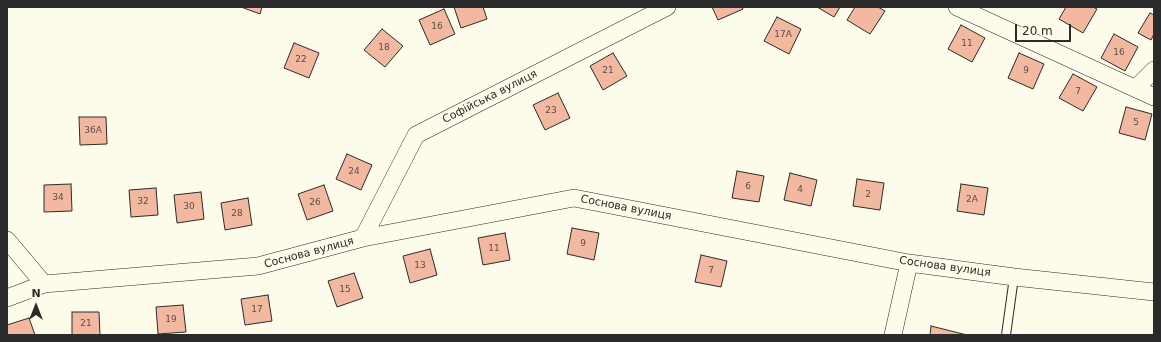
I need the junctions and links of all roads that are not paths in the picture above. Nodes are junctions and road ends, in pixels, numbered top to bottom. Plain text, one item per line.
1 (667, 7) edge
2 (957, 7) edge
3 (1154, 70) edge
4 (1136, 88) junction
5 (1154, 97) edge
6 (363, 238) junction
7 (7, 240) edge
8 (909, 263) junction
9 (1014, 277) junction
10 (44, 284) junction
11 (1154, 292) edge
12 (7, 298) edge
13 (893, 335) edge
14 (1006, 335) edge

1 - 6 street, Софійська вулиця
2 - 4 street
3 - 4 street
4 - 5 street
6 - 8 street, Соснова вулиця
6 - 10 street, Соснова вулиця
7 - 10 street
8 - 9 street, Соснова вулиця
8 - 13 street
9 - 11 street, Соснова вулиця
9 - 14 lane
10 - 12 street, Соснова вулиця

